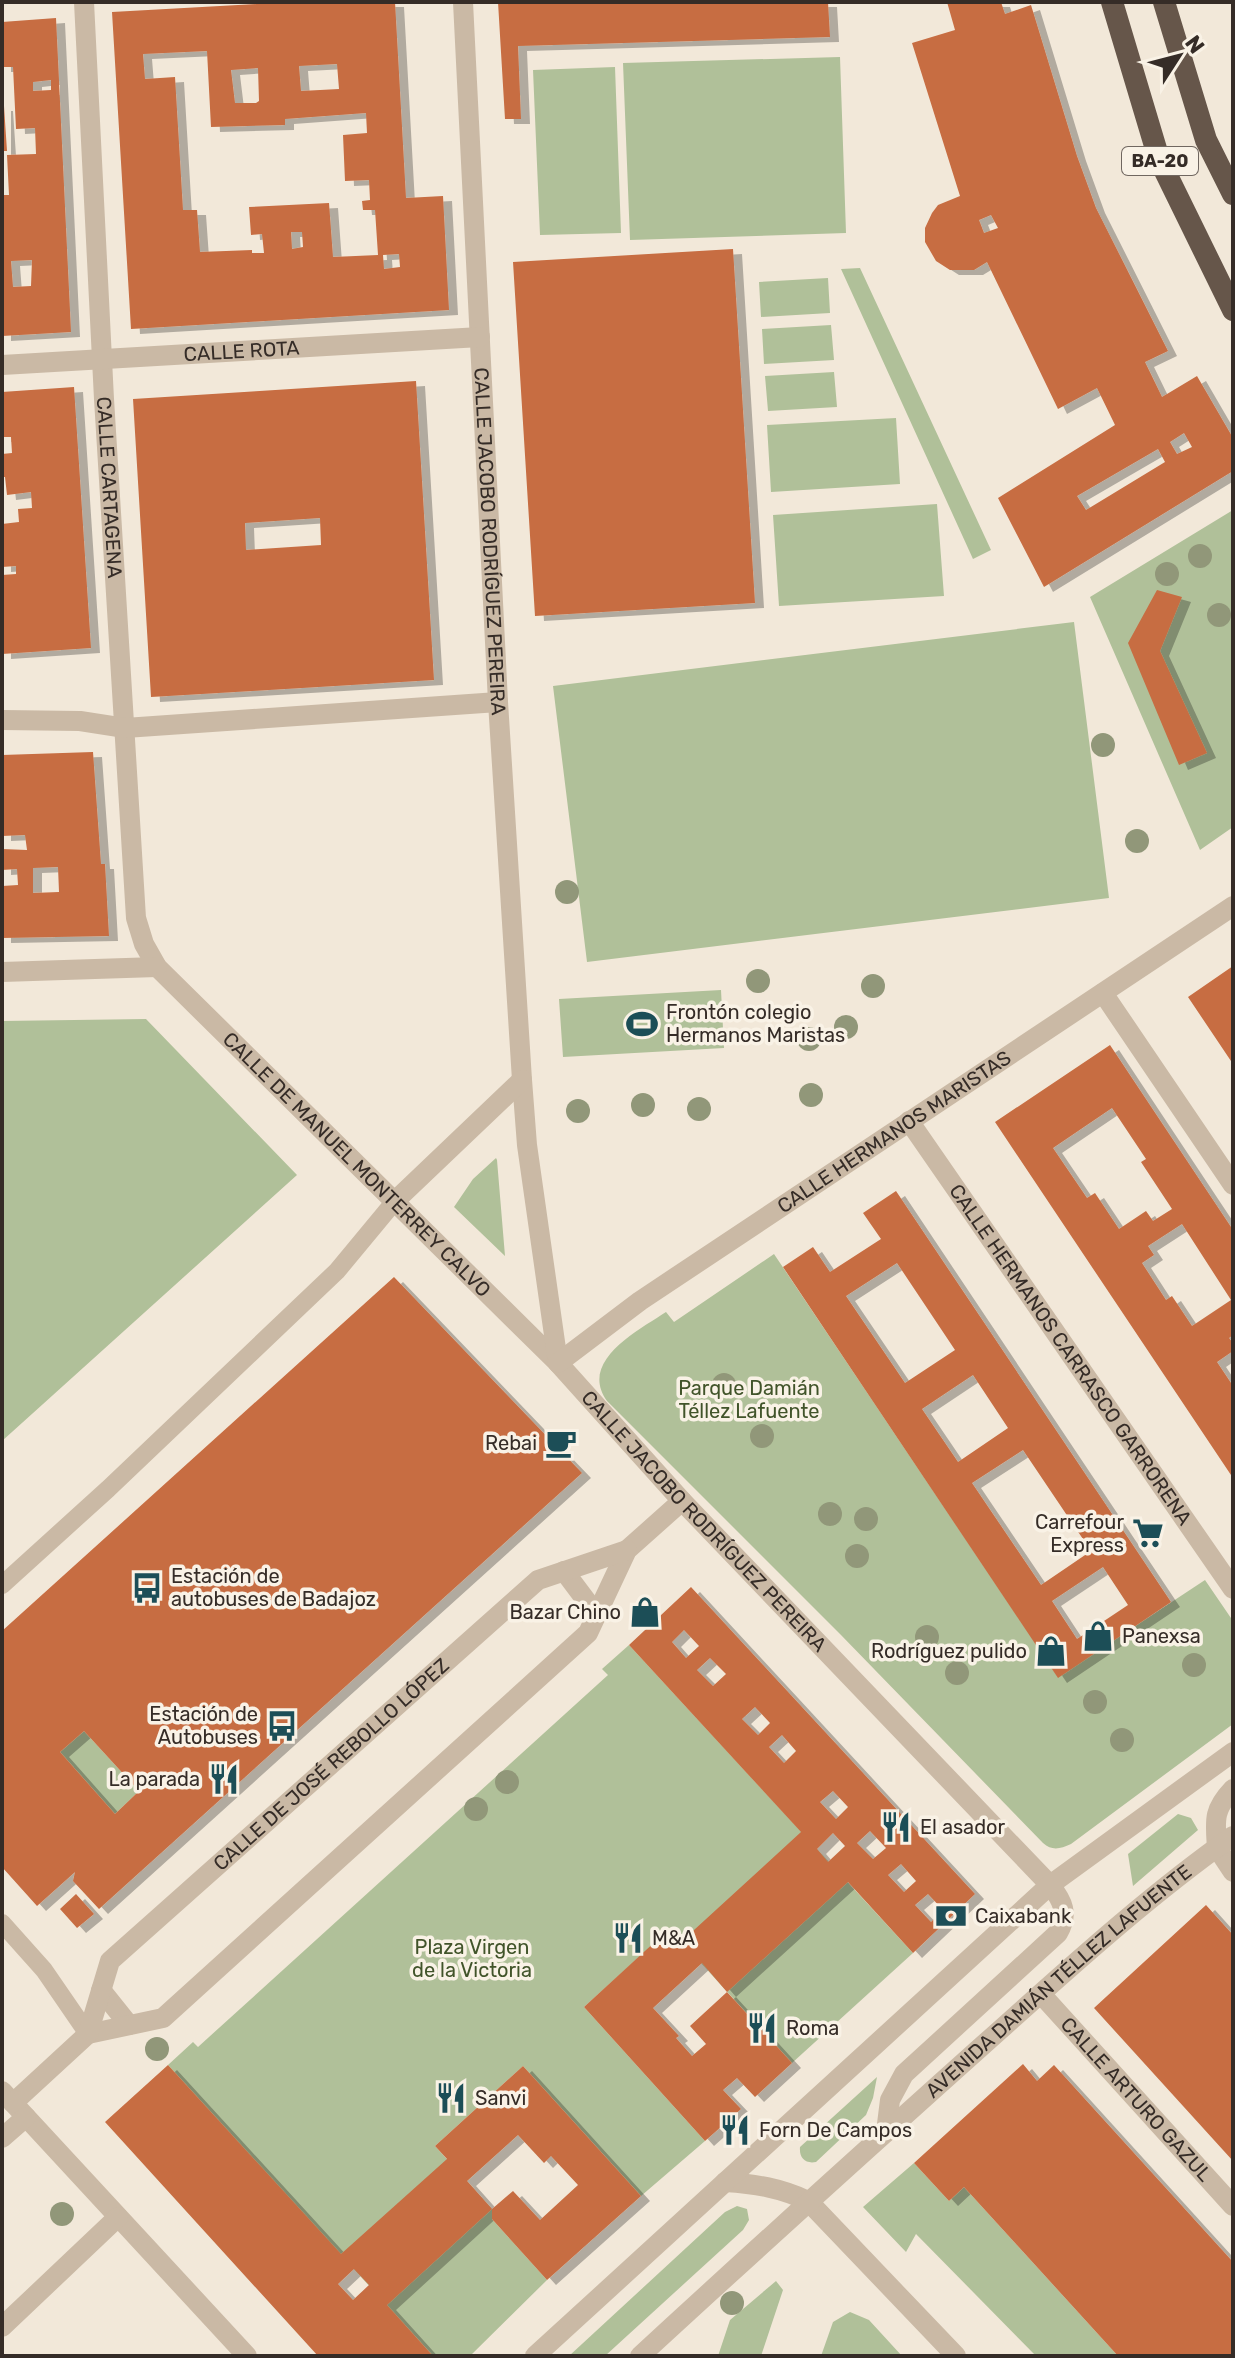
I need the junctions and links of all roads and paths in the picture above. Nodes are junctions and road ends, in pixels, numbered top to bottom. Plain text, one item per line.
1 (84, 2) edge
2 (463, 2) edge
3 (1112, 2) edge
4 (1164, 2) edge
5 (1233, 194) edge
6 (1233, 310) edge
7 (480, 337) junction
8 (102, 359) junction
9 (2, 365) edge
10 (498, 702) junction
11 (2, 720) edge
12 (125, 728) junction
13 (1233, 906) edge
14 (157, 967) junction
15 (2, 972) edge
16 (1103, 993) junction
17 (522, 1080) junction
18 (909, 1121) junction
19 (1229, 1171) edge
20 (395, 1201) junction
21 (558, 1363) junction
22 (682, 1501) junction
23 (627, 1550) junction
24 (564, 1571) junction
25 (2, 1585) edge
26 (1233, 1589) edge
27 (597, 1615) junction
28 (1233, 1752) edge
29 (1233, 1789) edge
30 (1225, 1842) edge
31 (1233, 1872) edge
32 (1050, 1885) junction
33 (2, 1923) edge
34 (101, 1990) junction
35 (1041, 1994) junction
36 (129, 2025) junction
37 (88, 2034) junction
38 (14, 2104) edge
39 (886, 2132) junction
40 (2, 2138) edge
41 (725, 2182) junction
42 (808, 2201) junction
43 (1233, 2206) edge
44 (118, 2217) junction
45 (2, 2327) edge
46 (247, 2356) edge
47 (535, 2356) edge
48 (640, 2356) edge
49 (956, 2356) edge

1 - 8 street, CALLE CARTAGENA
2 - 7 street, CALLE JACOBO RODRÍGUEZ PEREIRA
3 - 6 highway, BA-20
4 - 5 highway, BA-20
7 - 8 street, CALLE ROTA
7 - 10 street, CALLE JACOBO RODRÍGUEZ PEREIRA
8 - 9 street, CALLE ROTA
8 - 12 street, CALLE CARTAGENA
10 - 12 street
10 - 17 street, CALLE JACOBO RODRÍGUEZ PEREIRA
11 - 12 street
12 - 14 street, CALLE CARTAGENA
13 - 16 street, CALLE HERMANOS MARISTAS
14 - 15 street
14 - 20 street, CALLE DE MANUEL MONTERREY CALVO
16 - 18 street, CALLE HERMANOS MARISTAS
16 - 19 street
17 - 20 street
17 - 21 street, CALLE JACOBO RODRÍGUEZ PEREIRA
18 - 21 street, CALLE HERMANOS MARISTAS
18 - 26 street, CALLE HERMANOS CARRASCO GARRORENA
20 - 21 street, CALLE DE MANUEL MONTERREY CALVO
20 - 25 lane
21 - 22 street, CALLE JACOBO RODRÍGUEZ PEREIRA
22 - 23 street, CALLE DE JOSÉ REBOLLO LÓPEZ
22 - 32 street, CALLE JACOBO RODRÍGUEZ PEREIRA
23 - 24 street, CALLE DE JOSÉ REBOLLO LÓPEZ
23 - 27 street, CALLE DE JOSÉ REBOLLO LÓPEZ
24 - 27 street
24 - 34 street, CALLE DE JOSÉ REBOLLO LÓPEZ
27 - 36 street, CALLE DE JOSÉ REBOLLO LÓPEZ
28 - 32 street
29 - 30 street
30 - 31 street
30 - 35 street, AVENIDA DAMIÁN TÉLLEZ LAFUENTE
32 - 39 street
32 - 41 street
33 - 37 lane
34 - 36 street
34 - 37 street, CALLE DE JOSÉ REBOLLO LÓPEZ
35 - 39 street, AVENIDA DAMIÁN TÉLLEZ LAFUENTE
35 - 43 street, CALLE ARTURO GAZUL
36 - 37 street, CALLE DE JOSÉ REBOLLO LÓPEZ
37 - 38 street
38 - 40 street
38 - 44 street
39 - 42 street, AVENIDA DAMIÁN TÉLLEZ LAFUENTE
41 - 42 street
41 - 47 street
42 - 48 street, AVENIDA DAMIÁN TÉLLEZ LAFUENTE
42 - 49 street
44 - 45 street
44 - 46 street

